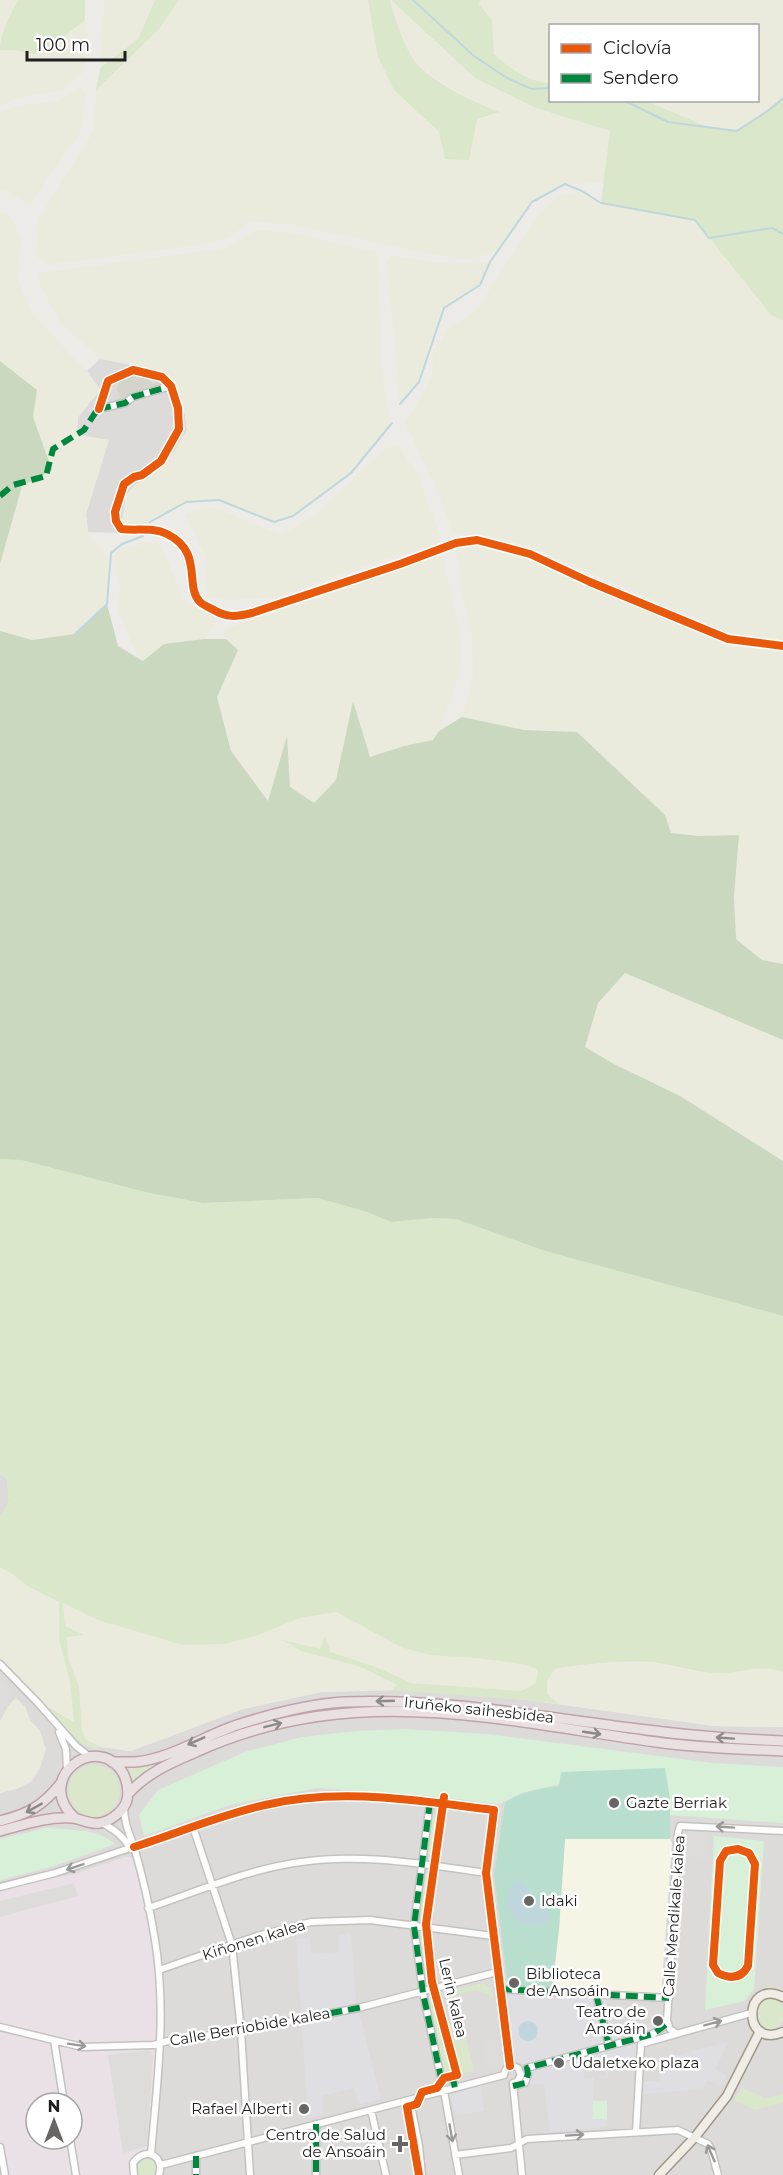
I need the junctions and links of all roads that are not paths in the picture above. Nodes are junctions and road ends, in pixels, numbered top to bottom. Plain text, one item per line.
1 (171, 386) junction
2 (783, 646) edge
3 (0, 1664) edge
4 (48, 1714) junction
5 (783, 1741) edge
6 (783, 1751) edge
7 (90, 1757) junction
8 (112, 1762) junction
9 (67, 1770) junction
10 (61, 1783) junction
11 (128, 1794) junction
12 (430, 1802) junction
13 (124, 1807) junction
14 (75, 1818) junction
15 (0, 1821) edge
16 (102, 1823) junction
17 (193, 1827) junction
18 (0, 1831) edge
19 (783, 1831) edge
20 (132, 1847) junction
21 (422, 1864) junction
22 (486, 1873) junction
23 (213, 1886) junction
24 (0, 1887) edge
25 (148, 1908) junction
26 (414, 1926) junction
27 (493, 1936) junction
28 (232, 1945) junction
29 (159, 1970) junction
30 (497, 1972) junction
31 (500, 1989) junction
32 (423, 1993) junction
33 (596, 1994) junction
34 (782, 1995) edge
35 (669, 1998) junction
36 (751, 2013) junction
37 (668, 2023) junction
38 (0, 2027) edge
39 (241, 2031) junction
40 (760, 2031) junction
41 (783, 2032) edge
42 (676, 2033) junction
43 (54, 2040) junction
44 (160, 2043) junction
45 (609, 2046) junction
46 (510, 2066) junction
47 (504, 2075) junction
48 (513, 2085) junction
49 (455, 2088) junction
50 (62, 2091) edge
51 (444, 2091) junction
52 (410, 2100) junction
53 (371, 2110) junction
54 (316, 2124) junction
55 (636, 2132) junction
56 (695, 2137) junction
57 (248, 2142) junction
58 (518, 2144) junction
59 (0, 2147) edge
60 (72, 2151) edge
61 (151, 2154) junction
62 (455, 2155) junction
63 (195, 2156) junction
64 (161, 2165) junction
65 (664, 2173) edge
66 (134, 2174) edge
67 (5, 2175) edge
68 (76, 2175) edge
69 (125, 2175) edge
70 (159, 2175) edge
71 (196, 2175) edge
72 (250, 2175) edge
73 (316, 2175) edge
74 (386, 2175) edge
75 (422, 2175) edge
76 (459, 2175) edge
77 (522, 2175) edge
78 (718, 2175) edge

1 - 1 street
1 - 2 street
3 - 4 street
4 - 7 street
4 - 9 street
5 -> 8 highway, Iruñeko saihesbidea
11 -> 6 highway, Iruñeko saihesbidea
7 - 8 highway
7 - 9 highway
8 - 11 highway
9 - 10 highway
10 - 14 highway
10 -> 15 highway
11 - 13 highway
12 - 17 street
12 - 21 street, Lerin kalea
12 - 22 street
13 - 16 highway
13 - 20 street
14 - 16 highway
14 - 18 highway
16 - 20 street
17 - 20 street
17 - 23 street
19 -> 35 street, Calle Mendikale kalea
20 -> 24 street
20 - 25 street
21 - 22 street
21 - 23 street
21 - 26 street, Lerin kalea
22 - 27 street
23 - 25 street
23 - 28 street
25 - 29 street
26 - 27 street, Kiñonen kalea
26 - 28 street, Kiñonen kalea
26 - 32 street, Lerin kalea
27 - 30 street
28 - 29 street, Kiñonen kalea
28 - 39 street
29 - 44 street
30 - 31 street
30 - 32 street, Calle Berriobide kalea
31 - 33 street
31 - 46 street
32 - 39 street, Calle Berriobide kalea
32 - 49 street, Lerin kalea
33 - 35 street
33 - 45 street
34 - 36 main road
35 - 37 street, Calle Mendikale kalea
36 - 40 main road
42 -> 36 street
37 - 42 street
37 - 45 street
38 - 43 street, Calle Berriobide kalea
39 - 44 street, Calle Berriobide kalea
39 - 57 street
40 - 41 main road
40 - 56 main road
42 - 55 street
43 -> 44 street, Calle Berriobide kalea
43 - 50 street
44 - 61 street
45 - 48 street
46 - 47 street
46 - 48 street
47 - 48 street
47 - 49 street
48 - 58 street
49 - 51 street
51 - 52 street
51 -> 62 street
52 - 53 street
52 - 75 street
53 - 54 street
53 - 74 street
54 - 57 street
54 - 73 street
55 - 56 street
58 -> 55 street
56 - 65 main road
78 -> 56 street
57 - 63 street
57 - 72 street
58 - 62 street
58 - 77 street
59 - 67 street
60 - 68 street
61 - 64 street
61 - 66 street
62 - 76 street
63 - 64 street
63 - 71 street
64 - 70 street
66 - 69 street

